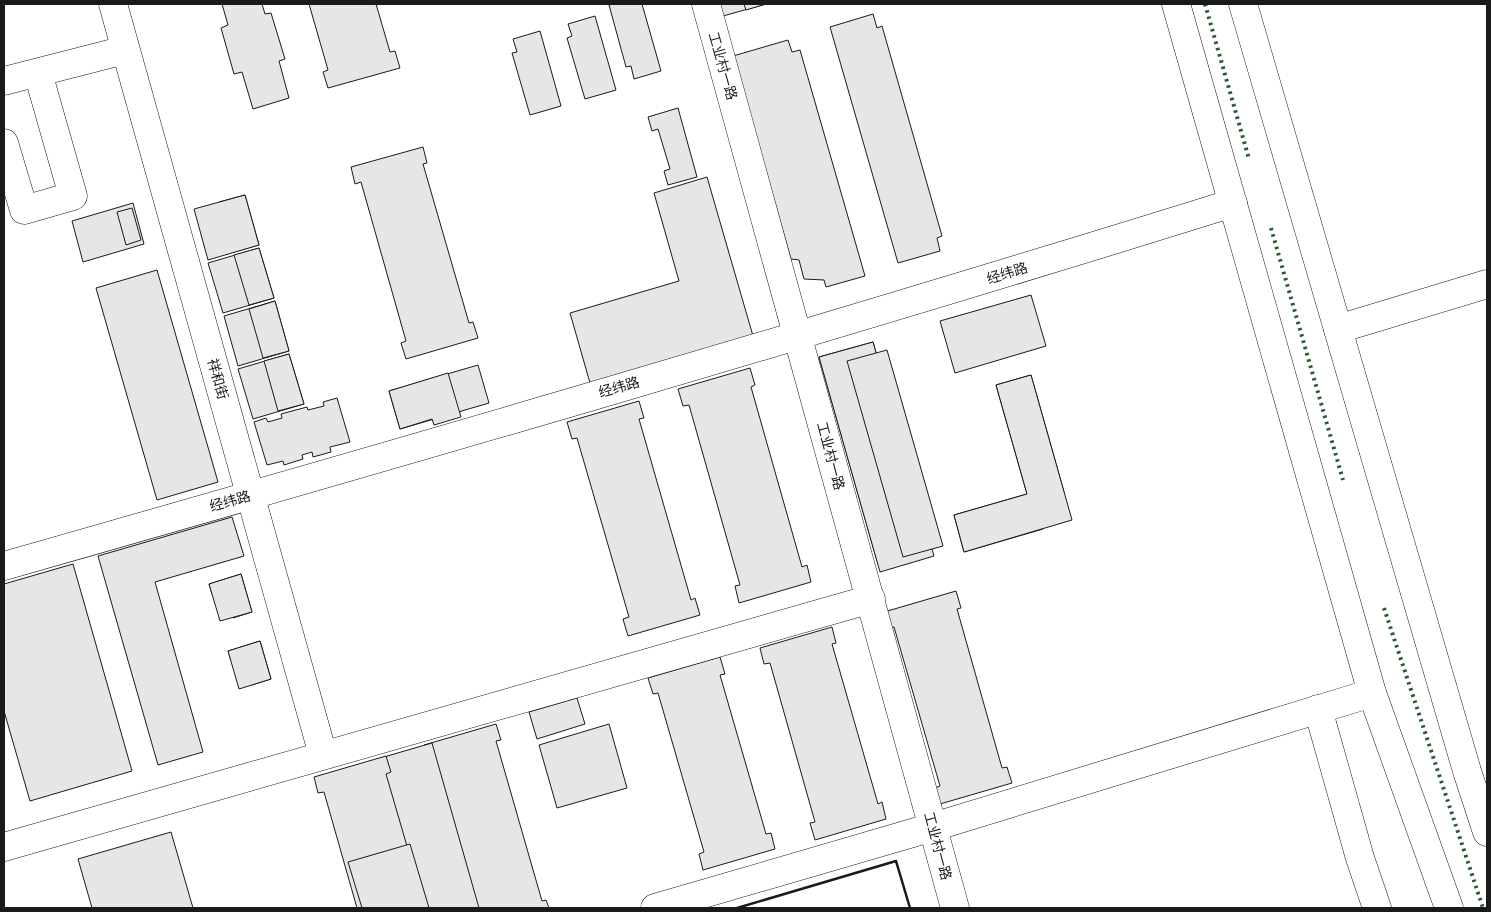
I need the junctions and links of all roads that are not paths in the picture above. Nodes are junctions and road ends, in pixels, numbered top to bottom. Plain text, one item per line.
1 (112, 4) edge
2 (706, 4) edge
3 (1176, 4) edge
4 (1243, 4) edge
5 (125, 50) junction
6 (38, 73) junction
7 (4, 82) edge
8 (4, 143) edge
9 (1233, 203) junction
10 (1487, 284) edge
11 (1338, 329) junction
12 (798, 335) junction
13 (250, 496) junction
14 (4, 566) edge
15 (871, 599) junction
16 (1372, 693) junction
17 (1318, 709) junction
18 (323, 755) junction
19 (1467, 771) junction
20 (1487, 789) edge
21 (933, 827) junction
22 (1487, 832) edge
23 (4, 847) edge
24 (655, 908) edge
25 (955, 908) edge
26 (1377, 908) edge
27 (1448, 908) edge

1 - 5 main road, 祥和街
2 - 12 main road, 工业村一路
3 - 9 main road
4 - 11 main road
5 - 6 main road
5 - 13 main road, 祥和街
6 - 7 main road
6 - 8 main road
9 - 12 main road, 经纬路
9 - 16 main road
10 - 11 main road
11 - 19 main road
12 - 13 main road, 经纬路
12 - 15 main road, 工业村一路
13 - 14 main road, 经纬路
13 - 18 main road, 祥和街
15 - 18 main road
15 - 21 main road, 工业村一路
16 - 17 main road
16 - 27 main road
17 - 21 main road
17 - 26 main road
18 - 23 main road
19 - 20 main road
19 - 22 main road
21 - 24 main road
21 - 25 main road, 工业村一路

